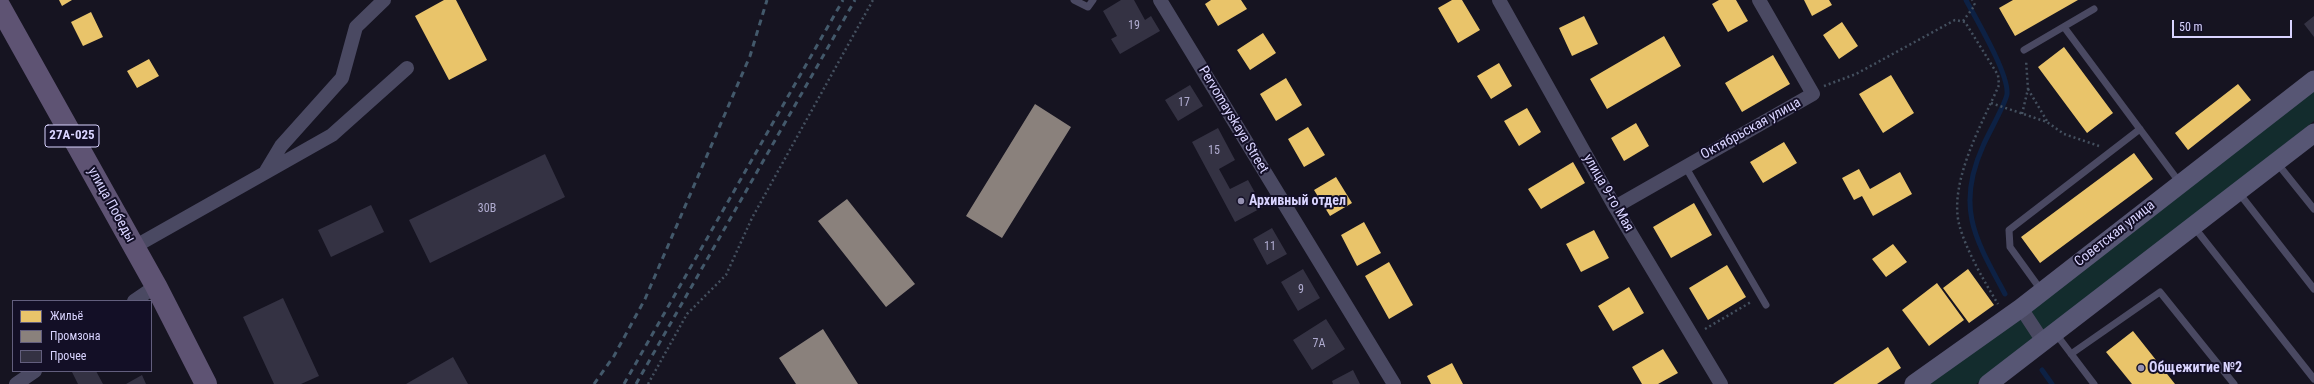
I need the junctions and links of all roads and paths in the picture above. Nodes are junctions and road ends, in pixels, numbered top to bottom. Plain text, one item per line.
1 (384, 0) edge
2 (873, 0) edge
3 (1074, 0) edge
4 (1093, 0) edge
5 (1160, 0) edge
6 (1499, 0) edge
7 (1759, 0) edge
8 (1972, 0) edge
9 (0, 7) edge
10 (2094, 9) dead end
11 (1963, 21) junction
12 (2064, 26) junction
13 (2024, 50) joint
14 (407, 68) dead end
15 (2314, 80) edge
16 (1810, 89) junction
17 (2028, 89) junction
18 (1991, 103) junction
19 (2022, 114) junction
20 (2047, 122) junction
21 (2140, 129) junction
22 (2314, 133) edge
23 (2113, 149) junction
24 (2276, 162) junction
25 (1685, 166) junction
26 (266, 171) junction
27 (2180, 183) junction
28 (2238, 192) junction
29 (1615, 206) junction
30 (2314, 209) edge
31 (2194, 226) junction
32 (134, 247) junction
33 (156, 286) junction
34 (2314, 289) edge
35 (2042, 292) junction
36 (1760, 296) junction
37 (135, 300) edge
38 (1766, 305) dead end
39 (2014, 313) junction
40 (1691, 338) junction
41 (2050, 338) junction
42 (2071, 354) junction
43 (33, 372) edge
44 (2314, 380) edge
45 (16, 384) edge
46 (206, 384) edge
47 (648, 384) edge
48 (1394, 384) edge
49 (1721, 384) edge
50 (1914, 384) edge
51 (1988, 384) edge
52 (2094, 384) edge
53 (2234, 384) edge

1 - 26 street
2 - 47 path
3 - 4 lane
5 - 48 street, Pervomayskaya Street
6 - 29 street, улица 9-го Мая
7 - 16 street, Октябрьская улица
8 - 11 path
9 - 32 main road, улица Победы / 27А-025
10 - 12 lane
11 - 16 path
11 - 18 path
12 - 13 lane
12 - 21 lane
13 - 17 path
14 - 26 street
15 - 27 main road, Советская улица
16 - 25 street, Октябрьская улица
17 - 19 path
17 - 20 path
18 - 19 path
18 - 39 path
19 - 20 path
20 - 23 path
21 - 23 lane
21 - 27 lane
22 - 24 main road
23 - 35 lane
24 - 28 main road
24 - 30 lane
25 - 29 street, Октябрьская улица
25 - 36 lane
26 - 32 street
27 - 35 main road, Советская улица
28 - 31 main road
28 - 34 lane
29 - 40 street, улица 9-го Мая
31 - 41 main road
31 - 44 lane
32 - 33 main road, улица Победы / 27А-025
33 - 37 street
33 - 46 main road, улица Победы / 27А-025
35 - 39 main road, Советская улица
36 - 38 lane
36 - 40 path
39 - 41 street
39 - 50 main road, Советская улица
40 - 49 street, улица 9-го Мая
41 - 42 lane
41 - 51 main road
42 - 52 lane
42 - 53 lane
43 - 45 street

